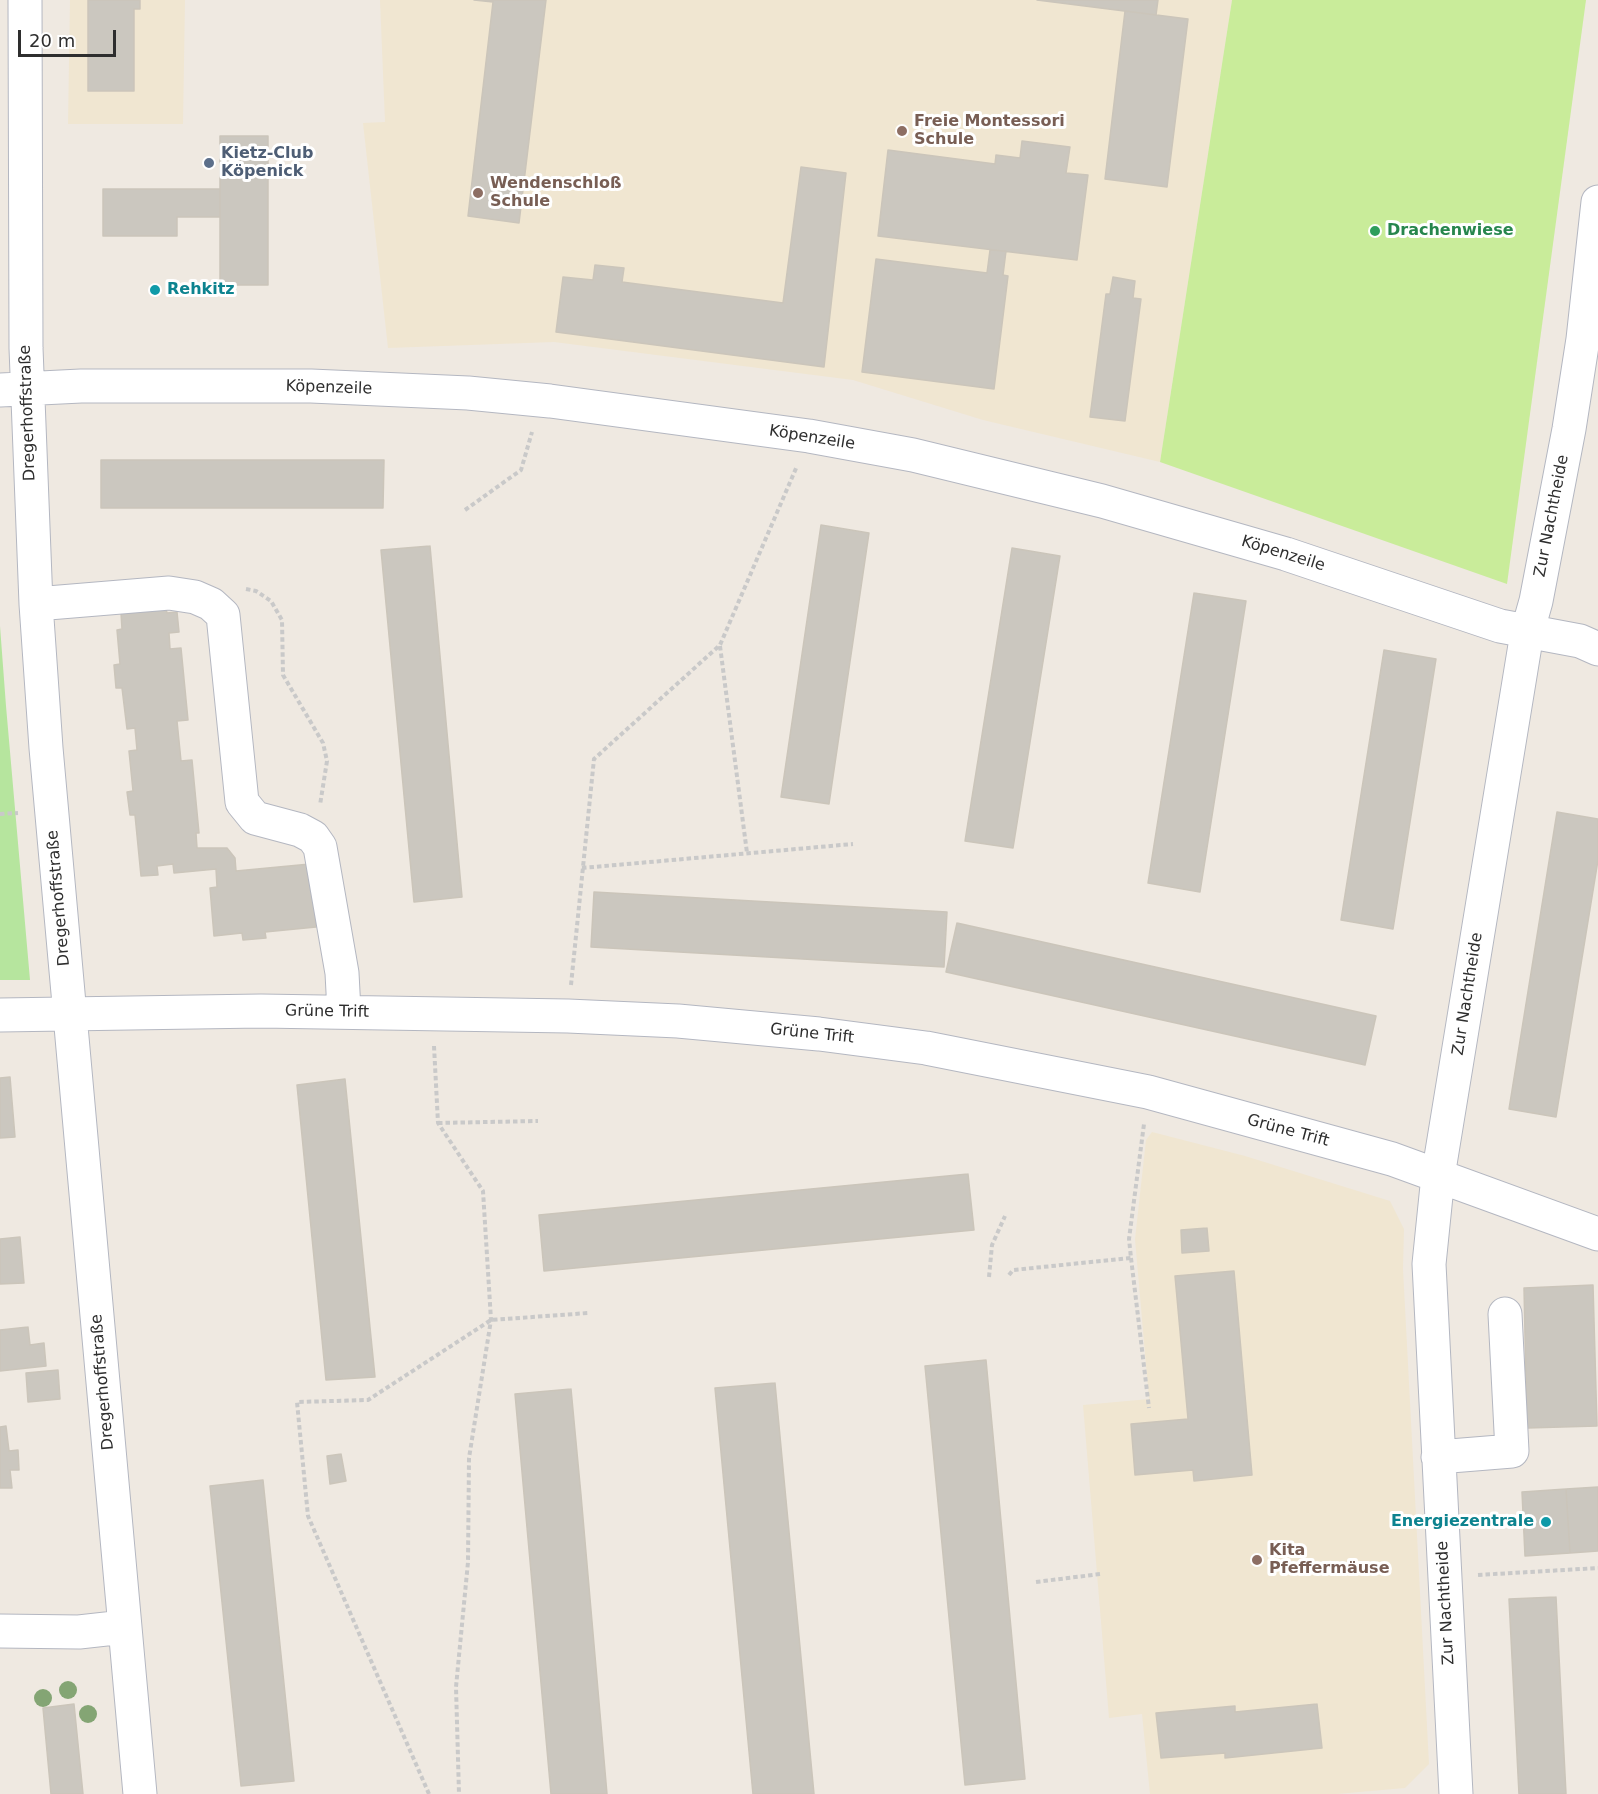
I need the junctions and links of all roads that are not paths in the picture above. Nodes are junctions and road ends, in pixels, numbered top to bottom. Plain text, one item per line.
1 (25, 0) edge
2 (1598, 202) edge
3 (14, 389) edge
4 (36, 604) junction
5 (1527, 633) junction
6 (1598, 649) edge
7 (344, 1011) junction
8 (0, 1015) edge
9 (70, 1015) junction
10 (1438, 1176) junction
11 (1598, 1234) edge
12 (1504, 1314) dead end
13 (1438, 1457) junction
14 (124, 1627) junction
15 (0, 1631) edge
16 (140, 1794) edge
17 (1456, 1794) edge

1 - 3 street, Dregerhoffstraße
2 - 5 street, Zur Nachtheide
3 - 4 street, Dregerhoffstraße
3 - 5 street, Köpenzeile
4 - 7 street
4 - 9 street, Dregerhoffstraße
5 - 6 street, Köpenzeile
5 - 10 street, Zur Nachtheide
7 - 9 street, Grüne Trift
7 - 10 street, Grüne Trift
8 - 9 street, Grüne Trift
9 - 14 street, Dregerhoffstraße
10 - 11 street, Grüne Trift
10 - 13 street, Zur Nachtheide
12 - 13 street
13 - 17 street, Zur Nachtheide
14 - 15 street
14 - 16 street, Dregerhoffstraße

